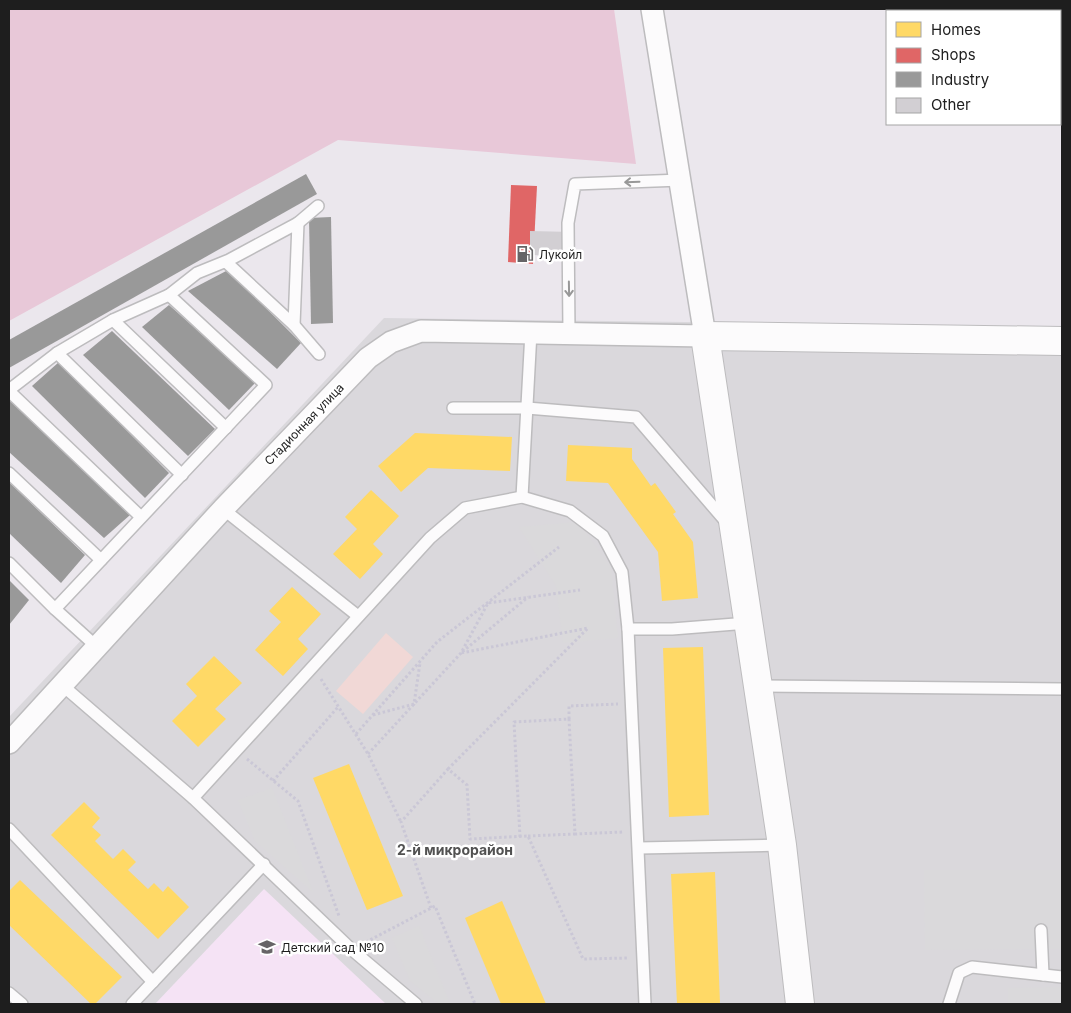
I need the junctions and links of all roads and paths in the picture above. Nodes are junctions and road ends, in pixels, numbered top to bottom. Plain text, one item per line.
1 (652, 9) edge
2 (681, 180) junction
3 (318, 206) dead end
4 (298, 223) junction
5 (226, 262) junction
6 (169, 295) junction
7 (113, 320) junction
8 (294, 325) junction
9 (531, 332) junction
10 (570, 333) junction
11 (705, 336) junction
12 (1062, 341) edge
13 (57, 353) junction
14 (319, 354) dead end
15 (9, 390) edge
16 (453, 408) dead end
17 (527, 408) junction
18 (226, 428) junction
19 (9, 473) edge
20 (182, 474) junction
21 (522, 497) junction
22 (223, 509) junction
23 (141, 517) junction
24 (734, 531) junction
25 (559, 547) dead end
26 (101, 560) junction
27 (9, 563) edge
28 (580, 590) dead end
29 (528, 597) junction
30 (488, 603) junction
31 (54, 609) junction
32 (358, 616) junction
33 (748, 623) junction
34 (628, 629) junction
35 (98, 647) junction
36 (461, 652) junction
37 (420, 662) junction
38 (313, 666) junction
39 (62, 685) junction
40 (758, 686) junction
41 (1062, 689) edge
42 (632, 703) junction
43 (414, 704) junction
44 (338, 707) junction
45 (372, 715) junction
46 (570, 719) junction
47 (356, 734) junction
48 (9, 743) edge
49 (237, 750) junction
50 (368, 754) junction
51 (448, 769) junction
52 (273, 780) junction
53 (193, 798) junction
54 (401, 822) junction
55 (9, 829) edge
56 (638, 831) junction
57 (575, 834) junction
58 (528, 836) junction
59 (520, 837) junction
60 (782, 845) junction
61 (639, 848) junction
62 (264, 864) junction
63 (431, 908) junction
64 (1042, 930) dead end
65 (351, 949) junction
66 (643, 958) junction
67 (1043, 975) junction
68 (1062, 977) edge
69 (153, 982) junction
70 (9, 993) edge
71 (22, 1004) edge
72 (132, 1004) edge
73 (416, 1004) edge
74 (475, 1004) edge
75 (645, 1004) edge
76 (800, 1004) edge
77 (949, 1004) edge

1 - 2 street
2 -> 10 lane
2 - 11 street
3 - 4 lane
4 - 5 lane
4 - 8 lane
5 - 6 lane
5 - 8 lane
6 - 7 lane
6 - 18 lane
7 - 13 lane
7 - 18 lane
8 - 14 lane
9 - 10 street, Стадионная улица
9 - 17 lane
9 - 22 street, Стадионная улица
10 - 11 street, Стадионная улица
11 - 12 street
11 - 24 street
13 - 15 lane
13 - 20 lane
15 - 23 lane
16 - 17 lane
17 - 21 lane
17 - 24 lane
18 - 20 lane
19 - 26 lane
20 - 23 lane
21 - 32 lane
21 - 34 lane
22 - 32 lane
22 - 35 street, Стадионная улица
23 - 26 lane
24 - 33 street
25 - 30 path
26 - 31 lane
27 - 31 lane
28 - 29 path
29 - 30 path
29 - 36 path
30 - 36 path
30 - 37 path
31 - 35 lane
32 - 38 lane
33 - 34 lane
33 - 40 street
34 - 42 lane
35 - 39 street, Стадионная улица
36 - 43 path
36 - 51 path
37 - 43 path
37 - 45 path
38 - 44 path
38 - 49 lane
39 - 48 street, Стадионная улица
39 - 53 lane
40 - 41 lane
40 - 60 street
42 - 46 path
42 - 56 lane
43 - 45 path
43 - 50 path
44 - 47 path
44 - 52 path
45 - 47 path
46 - 57 path
46 - 59 path
47 - 50 path
49 - 52 path
49 - 53 lane
50 - 54 path
51 - 54 path
51 - 59 path
52 - 65 path
53 - 62 lane
54 - 63 path
55 - 69 lane
56 - 57 path
56 - 61 lane
57 - 58 path
58 - 59 path
58 - 66 path
60 - 61 lane
60 - 76 street
61 - 66 lane
62 - 65 lane
62 - 69 lane
63 - 65 path
63 - 74 path
64 - 67 lane
65 - 73 lane
66 - 75 lane
67 - 68 lane
67 - 77 lane
69 - 72 lane
70 - 71 lane

